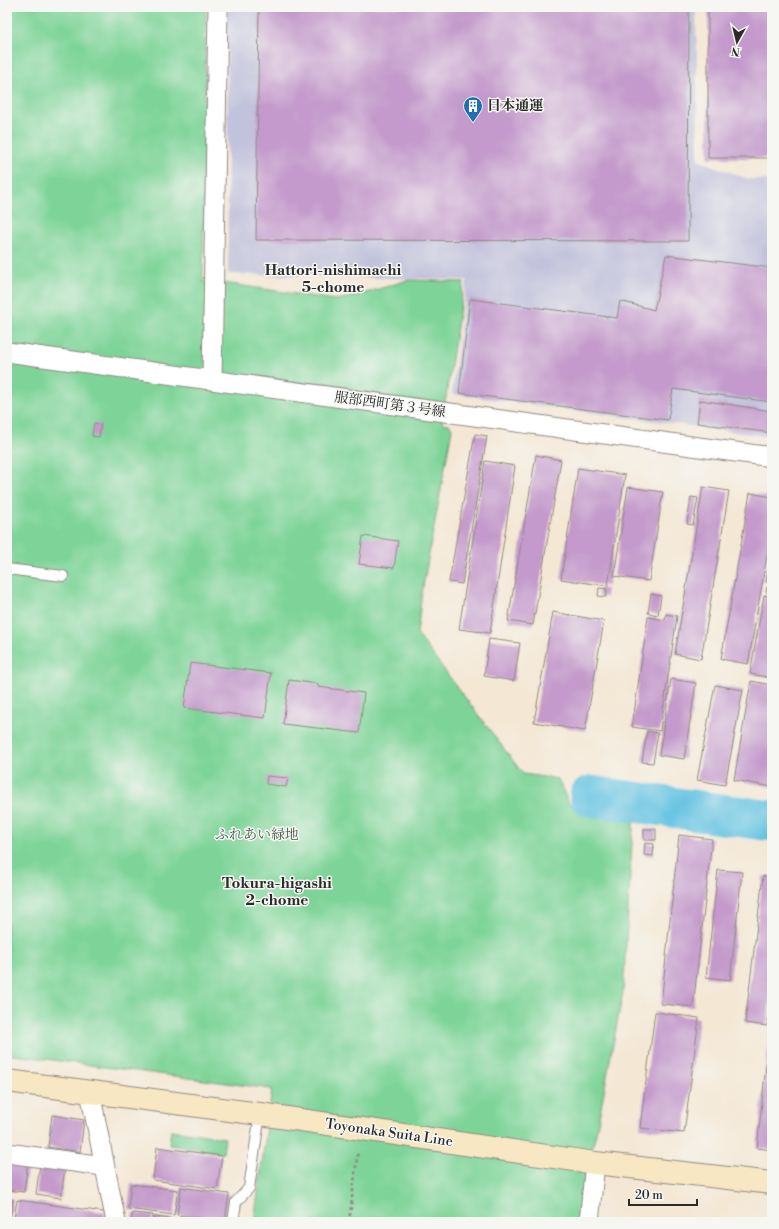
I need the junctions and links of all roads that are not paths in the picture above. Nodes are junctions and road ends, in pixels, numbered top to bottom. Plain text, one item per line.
1 (218, 7) edge
2 (7, 352) edge
3 (212, 380) junction
4 (772, 457) edge
5 (7, 568) edge
6 (63, 576) dead end
7 (7, 1081) edge
8 (90, 1092) junction
9 (260, 1114) junction
10 (7, 1153) edge
11 (595, 1163) junction
12 (104, 1166) junction
13 (772, 1183) edge
14 (116, 1222) edge
15 (233, 1222) edge
16 (589, 1222) edge

1 - 3 street
2 - 3 street, 服部西町第３号線
3 - 4 street, 服部西町第３号線
5 - 6 lane
7 - 8 main road, Toyonaka Suita Line
8 - 9 main road, Toyonaka Suita Line
8 - 12 street
9 - 11 main road, Toyonaka Suita Line
9 - 15 lane
10 - 12 street
11 - 13 main road, Toyonaka Suita Line
11 - 16 street
12 - 14 street

